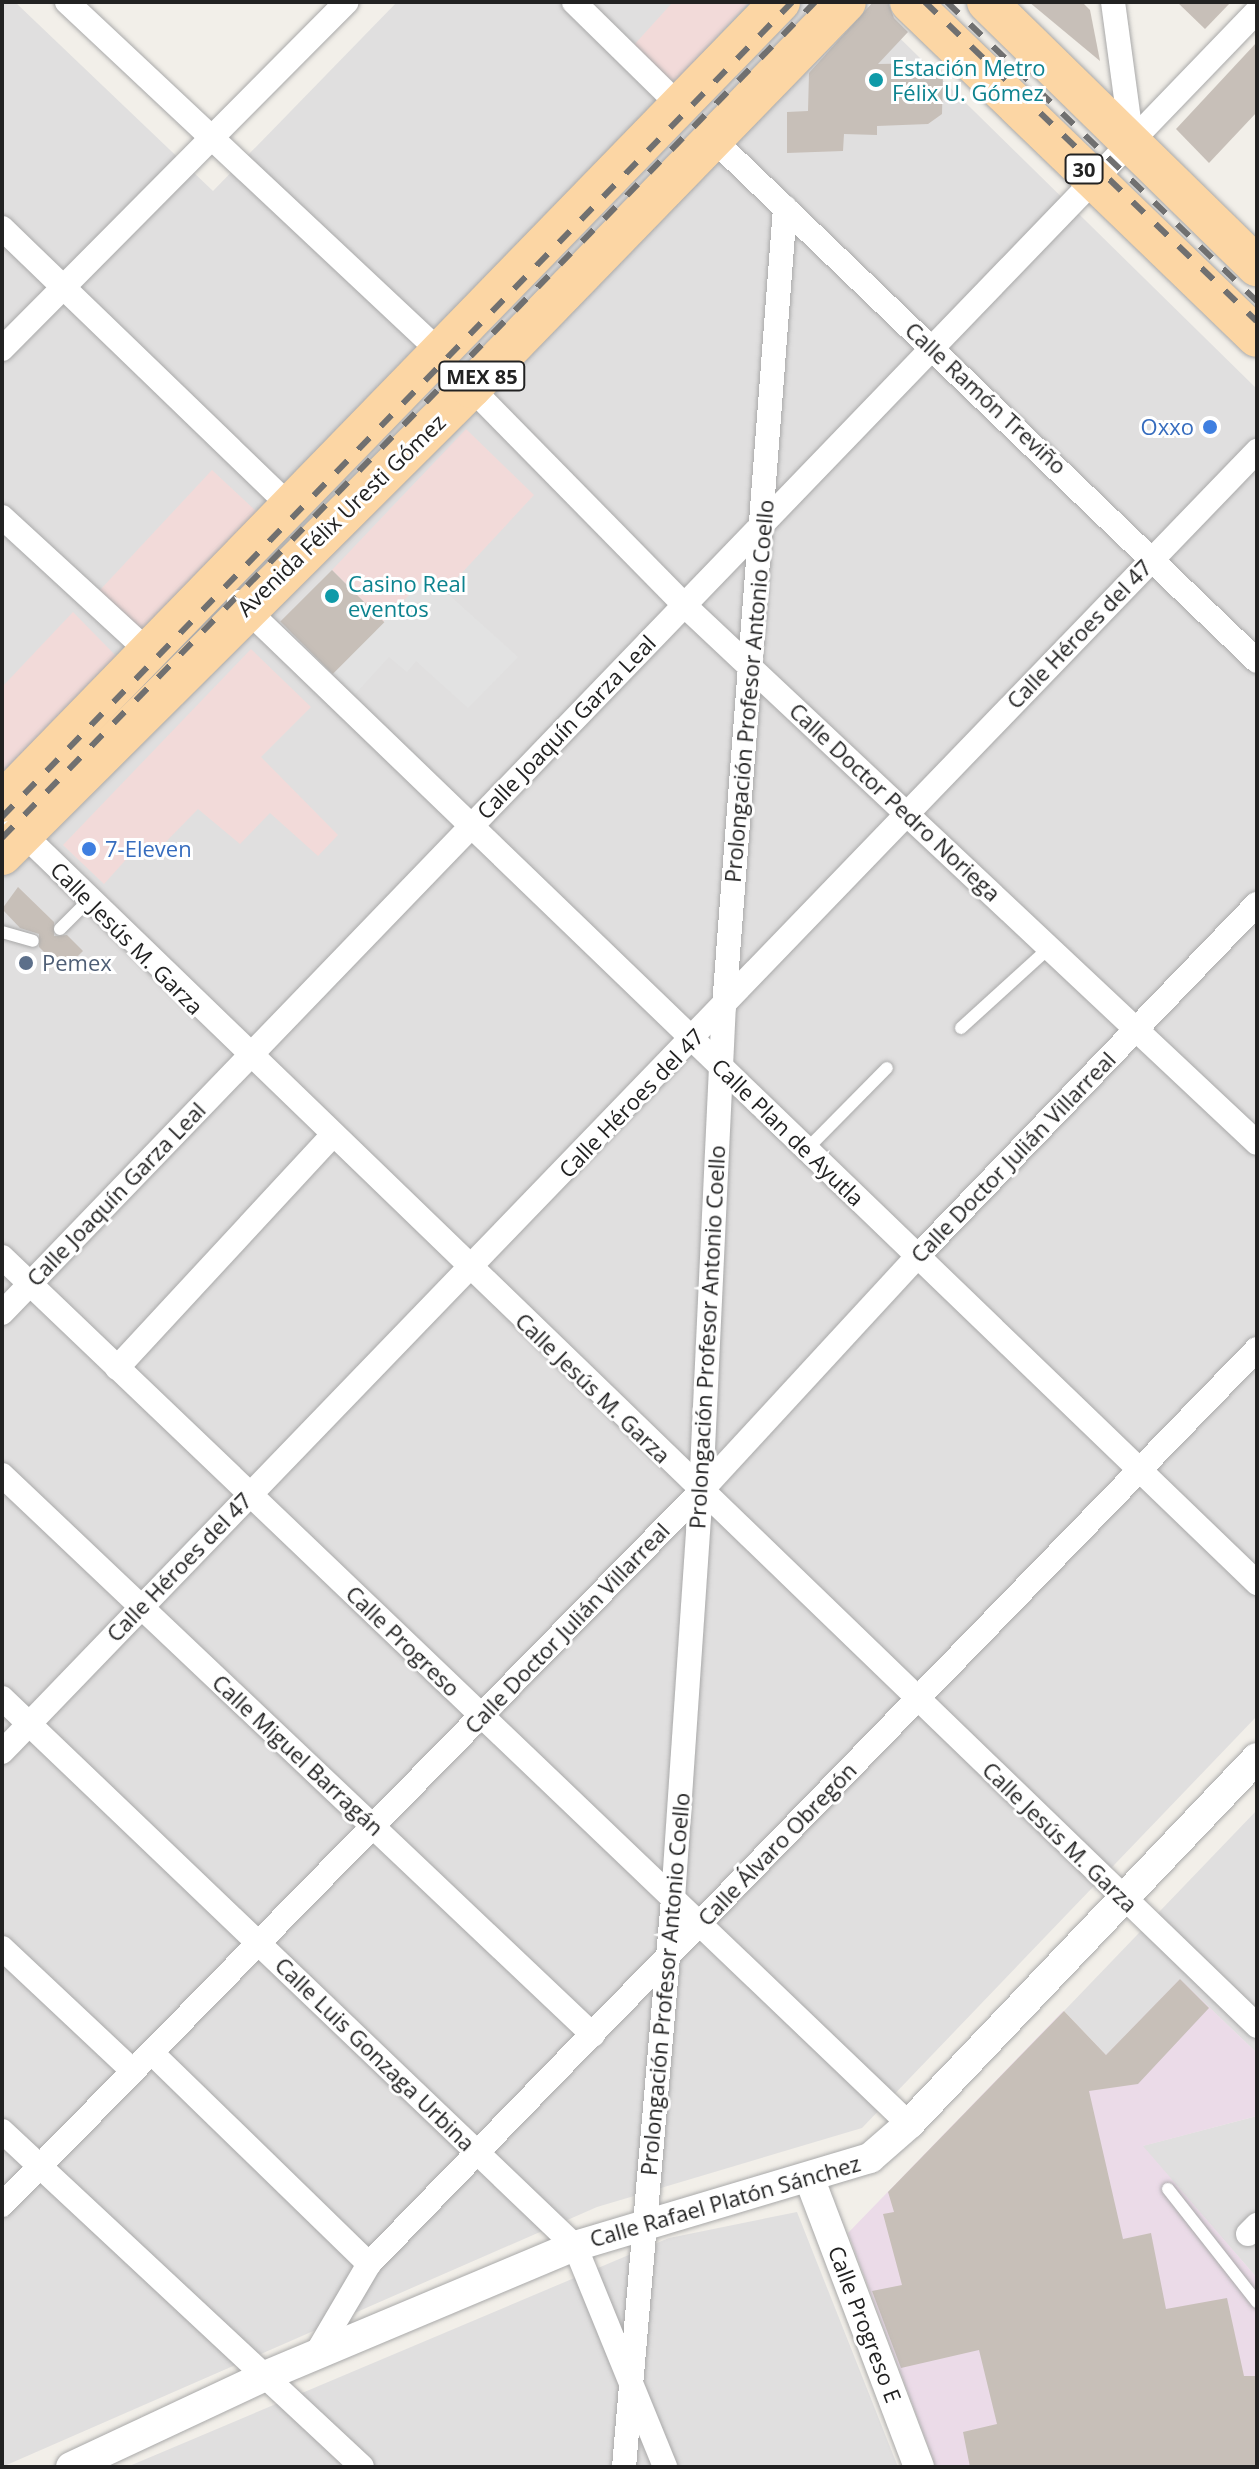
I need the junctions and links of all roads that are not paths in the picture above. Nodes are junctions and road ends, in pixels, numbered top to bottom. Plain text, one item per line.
1 (67, 2) edge
2 (347, 2) edge
3 (574, 2) edge
4 (780, 2) edge
5 (846, 2) edge
6 (910, 2) edge
7 (987, 2) edge
8 (1113, 2) edge
9 (1257, 11) edge
10 (681, 107) junction
11 (712, 138) junction
12 (213, 140) junction
13 (1132, 144) junction
14 (1096, 181) junction
15 (785, 207) junction
16 (2, 228) edge
17 (1257, 266) edge
18 (64, 287) junction
19 (1257, 337) edge
20 (2, 349) edge
21 (438, 350) junction
22 (935, 350) junction
23 (471, 388) junction
24 (1257, 451) edge
25 (289, 505) junction
26 (2, 517) edge
27 (764, 522) junction
28 (1154, 557) junction
29 (217, 580) junction
30 (683, 604) junction
31 (245, 608) junction
32 (149, 652) junction
33 (1257, 661) edge
34 (749, 665) junction
35 (905, 814) junction
36 (7, 826) edge
37 (471, 826) junction
38 (88, 901) junction
39 (1257, 904) edge
40 (60, 929) dead end
41 (2, 932) edge
42 (33, 941) dead end
43 (1050, 947) junction
44 (724, 1006) junction
45 (1136, 1027) junction
46 (961, 1028) dead end
47 (692, 1041) junction
48 (249, 1056) junction
49 (721, 1068) junction
50 (887, 1068) dead end
51 (332, 1136) junction
52 (1257, 1143) edge
53 (806, 1150) junction
54 (2, 1257) edge
55 (917, 1257) junction
56 (469, 1269) junction
57 (30, 1284) junction
58 (2, 1313) edge
59 (1257, 1349) edge
60 (117, 1368) junction
61 (1140, 1470) junction
62 (2, 1475) edge
63 (701, 1491) junction
64 (250, 1494) junction
65 (1257, 1583) edge
66 (141, 1607) junction
67 (2, 1698) edge
68 (917, 1699) junction
69 (481, 1716) junction
70 (29, 1724) junction
71 (2, 1752) edge
72 (1257, 1758) edge
73 (373, 1827) junction
74 (1123, 1897) junction
75 (673, 1899) junction
76 (700, 1925) junction
77 (260, 1944) junction
78 (2, 1948) edge
79 (665, 1961) junction
80 (1257, 2026) edge
81 (593, 2035) junction
82 (152, 2053) junction
83 (133, 2071) junction
84 (909, 2124) junction
85 (2, 2131) edge
86 (478, 2153) junction
87 (40, 2166) junction
88 (810, 2180) junction
89 (1168, 2189) dead end
90 (2, 2205) edge
91 (646, 2222) junction
92 (575, 2246) junction
93 (369, 2264) junction
94 (1257, 2302) edge
95 (316, 2354) junction
96 (629, 2369) junction
97 (265, 2376) junction
98 (71, 2467) edge
99 (362, 2467) edge
100 (624, 2467) edge
101 (665, 2467) edge
102 (919, 2467) edge

1 - 12 street
2 - 12 street
3 - 10 street
4 - 10 main road, Avenida Félix Uresti Gómez / MEX 85
5 - 11 main road, Avenida Félix Uresti Gómez / MEX 85
6 - 14 main road, 30
7 - 13 main road, 30
8 - 13 street
9 - 13 street, Calle Joaquín Garza Leal
10 - 21 main road, Avenida Félix Uresti Gómez / MEX 85
11 - 15 street, Calle Ramón Treviño
11 - 23 main road, Avenida Félix Uresti Gómez / MEX 85
12 - 18 street
12 - 21 street
13 - 14 street, Calle Joaquín Garza Leal
13 - 17 main road, 30
14 - 19 main road, 30
14 - 22 street, Calle Joaquín Garza Leal
15 - 22 street, Calle Ramón Treviño
15 - 27 street, Prolongación Profesor Antonio Coello
16 - 18 street
18 - 20 street
18 - 25 street
21 - 25 main road, Avenida Félix Uresti Gómez / MEX 85
22 - 27 street, Calle Joaquín Garza Leal
22 - 28 street, Calle Ramón Treviño
23 - 30 street, Calle Doctor Pedro Noriega
23 - 31 main road, Avenida Félix Uresti Gómez / MEX 85
24 - 28 street, Calle Héroes del 47
25 - 29 main road, Avenida Félix Uresti Gómez / MEX 85
26 - 32 street
27 - 30 street, Calle Joaquín Garza Leal
27 - 34 street, Prolongación Profesor Antonio Coello
28 - 33 street, Calle Ramón Treviño
28 - 35 street, Calle Héroes del 47
29 - 31 street, Calle Plan de Ayutla
29 - 32 main road, Avenida Félix Uresti Gómez / MEX 85
30 - 34 street, Calle Doctor Pedro Noriega
30 - 37 street, Calle Joaquín Garza Leal
31 - 36 main road, Avenida Félix Uresti Gómez / MEX 85
31 - 37 street, Calle Plan de Ayutla
32 - 36 main road, Avenida Félix Uresti Gómez / MEX 85
34 - 35 street, Calle Doctor Pedro Noriega
34 - 44 street, Prolongación Profesor Antonio Coello
35 - 43 street, Calle Doctor Pedro Noriega
35 - 44 street, Calle Héroes del 47
36 - 38 street, Calle Jesús M. Garza
37 - 47 street, Calle Plan de Ayutla
37 - 48 street, Calle Joaquín Garza Leal
38 - 40 lane
38 - 48 street, Calle Jesús M. Garza
39 - 45 street, Calle Doctor Julián Villarreal
41 - 42 lane
43 - 45 street, Calle Doctor Pedro Noriega
43 - 46 lane
44 - 47 street, Calle Héroes del 47
44 - 49 street, Prolongación Profesor Antonio Coello
45 - 52 street, Calle Doctor Pedro Noriega
45 - 55 street, Calle Doctor Julián Villarreal
47 - 49 street, Calle Plan de Ayutla
47 - 56 street, Calle Héroes del 47
48 - 51 street, Calle Jesús M. Garza
48 - 57 street, Calle Joaquín Garza Leal
49 - 53 street, Calle Plan de Ayutla
49 - 63 street, Prolongación Profesor Antonio Coello
50 - 53 lane
51 - 56 street, Calle Jesús M. Garza
51 - 60 street
53 - 55 street, Calle Plan de Ayutla
54 - 57 street, Calle Progreso
55 - 61 street, Calle Plan de Ayutla
55 - 63 street, Calle Doctor Julián Villarreal
56 - 63 street, Calle Jesús M. Garza
56 - 64 street, Calle Héroes del 47
57 - 58 street, Calle Joaquín Garza Leal
57 - 60 street, Calle Progreso
59 - 61 street, Calle Álvaro Obregón
60 - 64 street, Calle Progreso
61 - 65 street, Calle Plan de Ayutla
61 - 68 street, Calle Álvaro Obregón
62 - 66 street, Calle Miguel Barragán
63 - 68 street, Calle Jesús M. Garza
63 - 69 street, Calle Doctor Julián Villarreal
63 - 75 street, Prolongación Profesor Antonio Coello
64 - 66 street, Calle Héroes del 47
64 - 69 street, Calle Progreso
66 - 70 street, Calle Héroes del 47
66 - 73 street, Calle Miguel Barragán
67 - 70 street, Calle Luis Gonzaga Urbina
68 - 74 street, Calle Jesús M. Garza
68 - 76 street, Calle Álvaro Obregón
69 - 73 street, Calle Doctor Julián Villarreal
69 - 75 street, Calle Progreso
70 - 71 street, Calle Héroes del 47
70 - 77 street, Calle Luis Gonzaga Urbina
72 - 74 street, Calle Rafael Platón Sánchez
73 - 77 street, Calle Doctor Julián Villarreal
73 - 81 street, Calle Miguel Barragán
74 - 80 street, Calle Jesús M. Garza
74 - 84 street, Calle Rafael Platón Sánchez
75 - 76 street, Calle Progreso
75 - 79 street, Prolongación Profesor Antonio Coello
76 - 79 street, Calle Álvaro Obregón
76 - 84 street, Calle Progreso
77 - 82 street, Calle Doctor Julián Villarreal
77 - 86 street, Calle Luis Gonzaga Urbina
78 - 83 street
79 - 81 street, Calle Álvaro Obregón
79 - 91 street, Prolongación Profesor Antonio Coello
81 - 86 street, Calle Álvaro Obregón
82 - 83 street, Calle Doctor Julián Villarreal
82 - 93 street
83 - 87 street, Calle Doctor Julián Villarreal
84 - 88 street, Calle Rafael Platón Sánchez
85 - 87 street
86 - 92 street, Calle Luis Gonzaga Urbina
86 - 93 street, Calle Álvaro Obregón
87 - 90 street, Calle Doctor Julián Villarreal
87 - 97 street
88 - 91 street, Calle Rafael Platón Sánchez
88 - 102 street, Calle Progreso E
89 - 94 lane
91 - 92 street, Calle Rafael Platón Sánchez
91 - 96 street, Prolongación Profesor Antonio Coello
92 - 95 street, Calle Rafael Platón Sánchez
92 - 96 street, Calle Luis Gonzaga Urbina
93 - 95 street, Calle Álvaro Obregón
95 - 97 street, Calle Rafael Platón Sánchez
96 - 100 street, Prolongación Profesor Antonio Coello
96 - 101 street, Calle Luis Gonzaga Urbina
97 - 98 street, Calle Rafael Platón Sánchez
97 - 99 street

